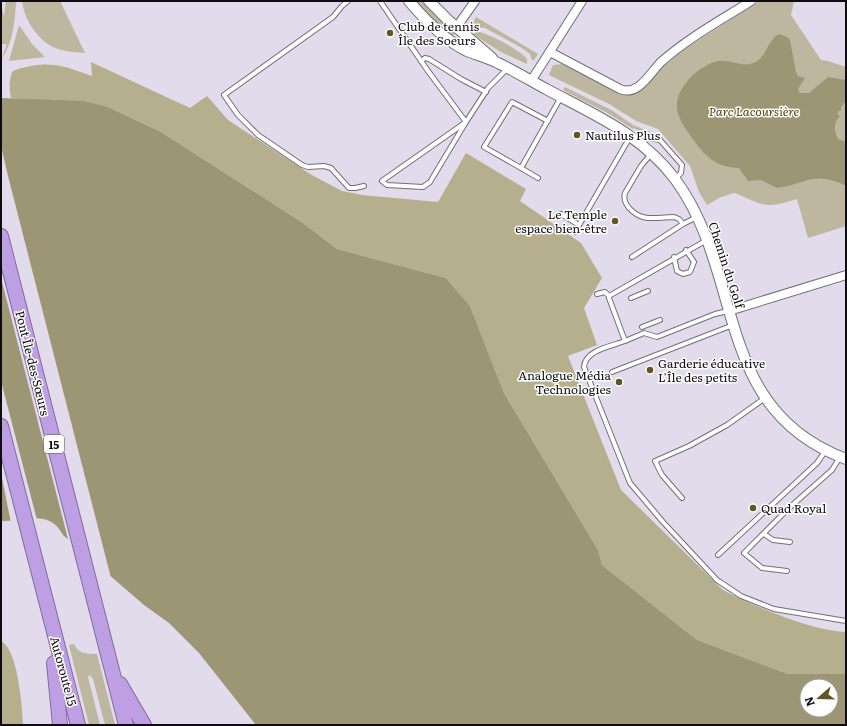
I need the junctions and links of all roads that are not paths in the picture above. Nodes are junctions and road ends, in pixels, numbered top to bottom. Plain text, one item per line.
1 (348, 1) edge
2 (380, 1) edge
3 (409, 1) edge
4 (429, 1) edge
5 (474, 1) edge
6 (582, 1) edge
7 (751, 1) edge
8 (456, 28) junction
9 (550, 52) junction
10 (421, 61) junction
11 (496, 62) junction
12 (508, 68) junction
13 (532, 81) junction
14 (486, 92) junction
15 (562, 97) junction
16 (548, 121) junction
17 (466, 122) junction
18 (630, 135) junction
19 (640, 143) junction
20 (651, 154) junction
21 (521, 168) junction
22 (538, 178) dead end
23 (675, 180) junction
24 (364, 186) dead end
25 (561, 214) dead end
26 (697, 217) junction
27 (683, 224) junction
28 (579, 225) junction
29 (575, 232) dead end
30 (1, 236) edge
31 (707, 240) junction
32 (686, 250) junction
33 (632, 257) dead end
34 (674, 257) junction
35 (846, 275) edge
36 (648, 291) dead end
37 (597, 294) dead end
38 (609, 296) junction
39 (631, 298) dead end
40 (729, 311) junction
41 (660, 320) dead end
42 (733, 325) junction
43 (642, 327) dead end
44 (625, 341) junction
45 (612, 372) dead end
46 (765, 398) junction
47 (1, 426) edge
48 (826, 450) junction
49 (843, 458) edge
50 (682, 498) dead end
51 (764, 534) junction
52 (790, 542) dead end
53 (718, 555) dead end
54 (787, 571) dead end
55 (49, 617) junction
56 (846, 621) edge
57 (112, 672) junction
58 (60, 725) edge
59 (78, 725) edge
60 (126, 725) edge
61 (144, 725) edge

1 - 24 lane
2 - 10 lane
3 - 11 street, Chemin du Golf
4 - 8 street, Chemin du Golf
5 - 8 street
6 - 9 street
7 - 9 street
8 - 11 street, Chemin du Golf
9 - 13 street
10 - 14 lane
10 - 17 lane
11 - 12 street, Chemin du Golf
12 - 13 street, Chemin du Golf
12 - 14 lane
13 - 15 street, Chemin du Golf
14 - 17 lane
15 - 16 lane
15 - 18 street, Chemin du Golf
16 - 21 lane
16 - 21 lane
17 - 17 lane
18 - 19 street, Chemin du Golf
18 - 28 lane
19 - 20 street, Chemin du Golf
19 - 23 lane
20 - 23 street, Chemin du Golf
20 - 27 lane
21 - 22 lane
23 - 26 street, Chemin du Golf
25 - 28 lane
26 - 27 lane
26 - 31 street, Chemin du Golf
27 - 33 lane
28 - 29 lane
30 - 57 highway, Pont Île-des-Sœurs / 15
31 - 32 lane
31 - 40 street, Chemin du Golf
32 - 34 lane
32 - 34 lane
34 - 38 lane
35 - 40 street
36 - 39 lane
37 - 38 lane
38 - 44 lane
40 - 42 street, Chemin du Golf
40 - 44 lane
41 - 43 lane
42 - 45 lane
42 - 46 street, Chemin du Golf
44 - 56 lane
46 - 48 street, Chemin du Golf
46 - 50 lane
47 - 55 highway
48 - 49 street, Chemin du Golf
48 - 53 lane
49 - 51 lane
51 - 52 lane
51 - 54 lane
55 - 58 highway
55 - 59 highway, Autoroute 15
57 - 60 highway, 15
57 - 61 highway

